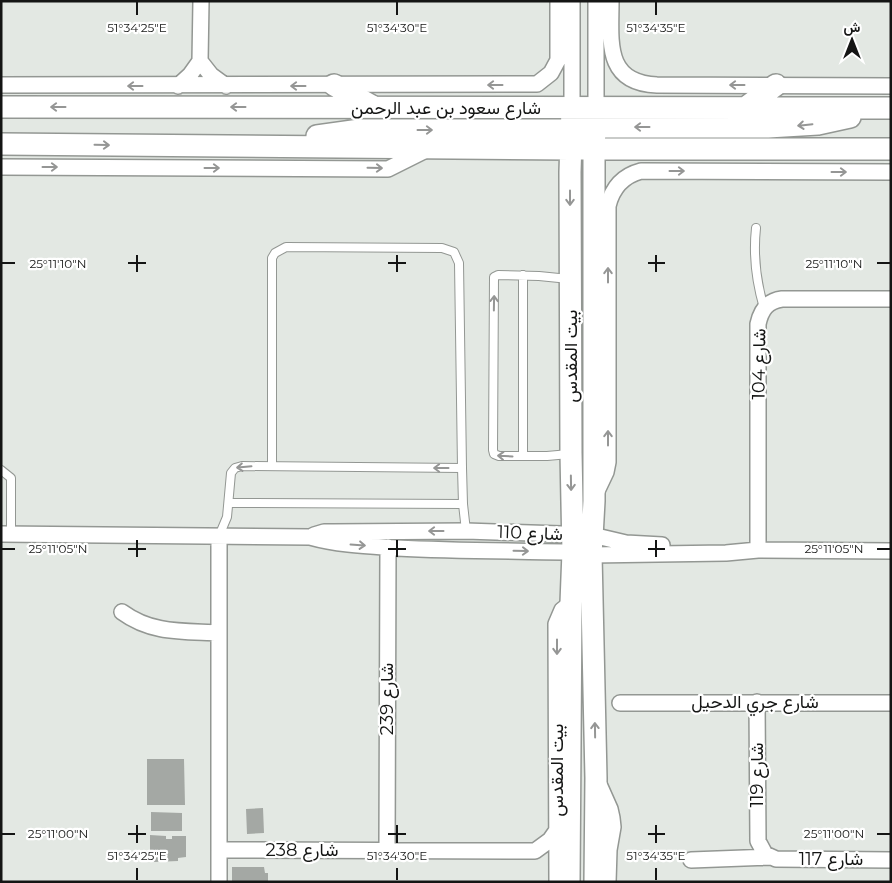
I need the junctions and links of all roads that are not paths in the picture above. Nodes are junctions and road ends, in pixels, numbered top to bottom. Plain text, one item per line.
1 (201, 1) edge
2 (558, 1) edge
3 (572, 1) edge
4 (596, 1) edge
5 (611, 1) edge
6 (200, 61) junction
7 (1, 85) edge
8 (334, 85) junction
9 (776, 85) junction
10 (178, 86) junction
11 (226, 86) junction
12 (891, 86) edge
13 (1, 107) edge
14 (374, 108) junction
15 (572, 108) junction
16 (596, 108) junction
17 (745, 108) junction
18 (889, 108) edge
19 (594, 139) junction
20 (570, 140) junction
21 (1, 144) edge
22 (273, 146) junction
23 (431, 148) junction
24 (891, 149) edge
25 (1, 167) edge
26 (891, 172) edge
27 (756, 228) dead end
28 (523, 276) junction
29 (571, 280) junction
30 (891, 299) edge
31 (764, 308) junction
32 (571, 453) junction
33 (523, 456) junction
34 (272, 466) junction
35 (462, 468) junction
36 (1, 470) edge
37 (594, 501) junction
38 (229, 503) junction
39 (463, 504) junction
40 (466, 531) junction
41 (6, 534) edge
42 (219, 536) junction
43 (310, 537) junction
44 (582, 544) junction
45 (388, 547) junction
46 (753, 550) junction
47 (891, 551) edge
48 (571, 603) junction
49 (122, 612) dead end
50 (219, 633) junction
51 (757, 702) junction
52 (620, 703) dead end
53 (891, 703) edge
54 (596, 778) junction
55 (557, 830) junction
56 (219, 850) junction
57 (387, 851) junction
58 (535, 851) junction
59 (766, 853) junction
60 (691, 860) dead end
61 (891, 860) edge
62 (561, 880) edge
63 (219, 882) edge
64 (595, 882) edge
65 (608, 882) edge

1 - 6 street
2 -> 8 street, شارع سعود بن عبد الرحمن
3 - 15 street
4 - 16 street
9 -> 5 street
6 - 10 street
6 - 11 street
10 -> 7 street, شارع سعود بن عبد الرحمن
8 -> 11 street, شارع سعود بن عبد الرحمن
8 - 14 main road
9 - 12 street
9 - 17 main road
10 - 11 street, شارع سعود بن عبد الرحمن
14 -> 13 main road, شارع سعود بن عبد الرحمن
14 - 15 main road, شارع سعود بن عبد الرحمن
15 - 16 main road, شارع سعود بن عبد الرحمن
15 - 20 main road, بيت المقدس
16 - 17 main road, شارع سعود بن عبد الرحمن
16 - 19 main road, بيت المقدس
16 - 20 main road
17 - 18 main road, شارع سعود بن عبد الرحمن
18 -> 19 main road
19 - 20 main road
19 - 24 main road
19 - 37 main road, بيت المقدس
22 -> 20 main road
20 - 23 main road
20 -> 29 main road, بيت المقدس
21 -> 22 main road
22 - 23 main road
25 -> 23 street
37 -> 26 street, بيت المقدس
27 - 31 lane
28 - 29 lane
28 - 33 lane
33 -> 28 lane
29 - 32 main road, بيت المقدس
30 - 31 street, شارع 104
31 - 46 street, شارع 104
32 - 33 lane
32 -> 44 main road, بيت المقدس
35 -> 34 lane
34 - 35 lane
34 -> 38 lane
35 - 39 lane
36 - 41 lane
37 - 44 main road, بيت المقدس
38 - 39 lane
38 - 42 lane
39 - 40 lane
40 -> 43 street, شارع 110
40 - 44 street, شارع 110
41 - 42 street, شارع 110
42 - 43 street, شارع 110
42 - 50 street
43 -> 45 street, شارع 110
45 -> 44 street, شارع 110
44 - 46 street, شارع 110
44 - 48 main road, بيت المقدس
54 -> 44 main road, بيت المقدس
45 - 57 street, شارع 239
46 - 47 street, شارع 110
48 -> 55 street, بيت المقدس
48 - 62 main road, بيت المقدس
49 - 50 street
50 - 56 street
51 - 52 street, شارع جري الدحيل
51 - 53 street, شارع جري الدحيل
51 - 59 street, شارع 119
54 - 64 main road, بيت المقدس
54 - 65 street, بيت المقدس
55 - 58 street
55 - 62 street, بيت المقدس
56 - 57 street, شارع 238
56 - 63 street
57 - 58 street, شارع 238
58 - 62 street
59 - 60 street, شارع 117
59 - 61 street, شارع 117

